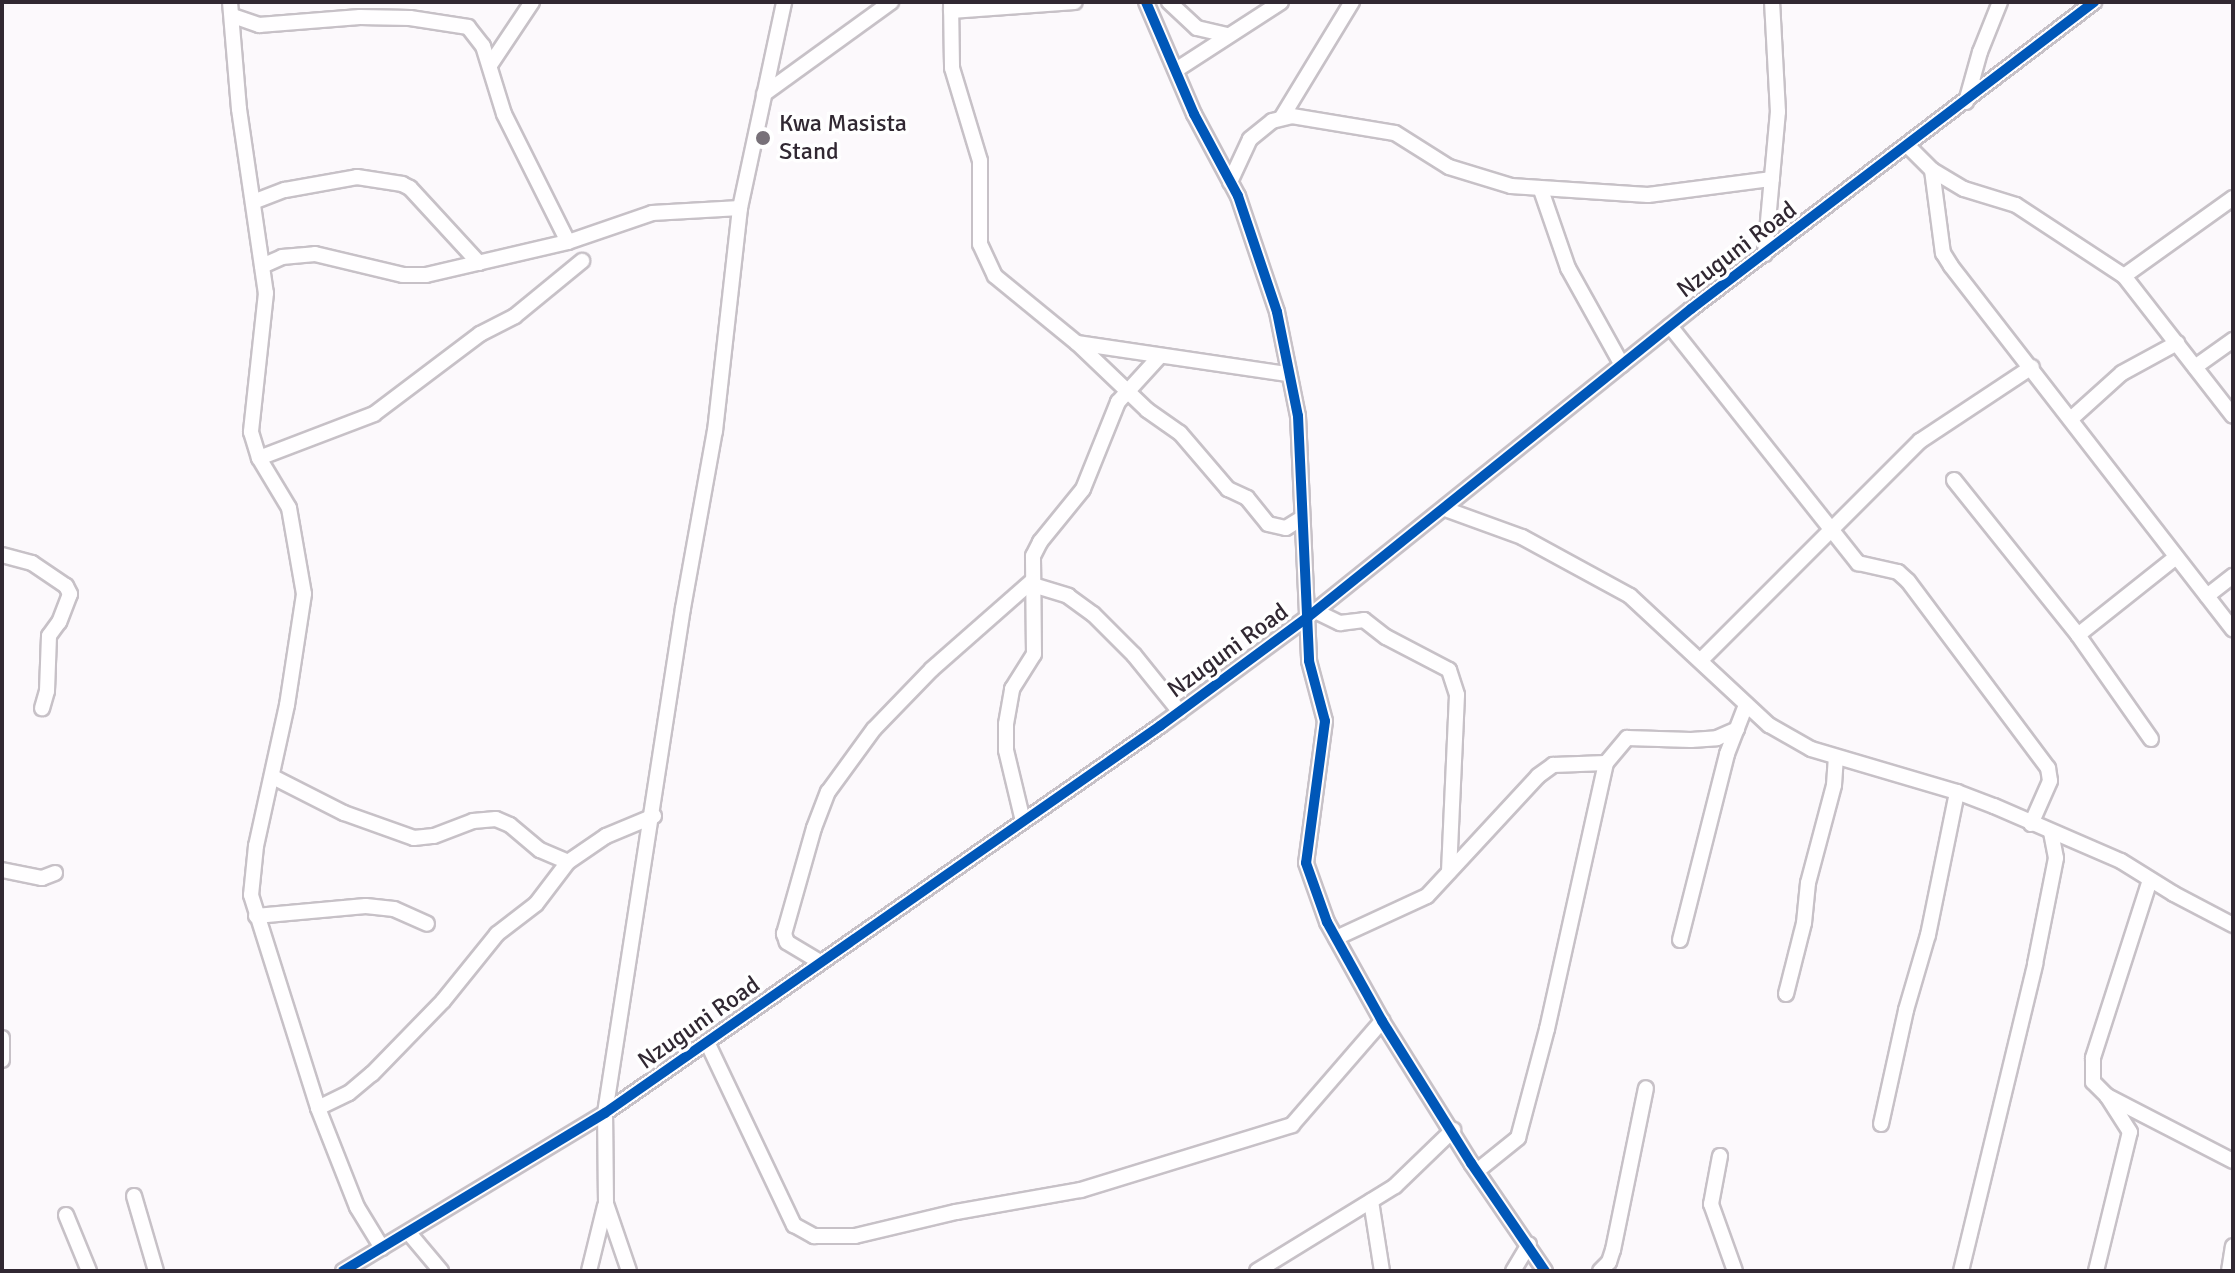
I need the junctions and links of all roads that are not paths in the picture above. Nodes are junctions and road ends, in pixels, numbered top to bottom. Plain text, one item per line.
1 (532, 2) edge
2 (784, 2) edge
3 (891, 2) edge
4 (1075, 2) edge
5 (1146, 2) edge
6 (1169, 2) edge
7 (1281, 2) edge
8 (1352, 2) edge
9 (1772, 2) edge
10 (2000, 2) edge
11 (2094, 2) edge
12 (951, 7) edge
13 (2075, 7) edge
14 (232, 9) edge
15 (1228, 35) junction
16 (490, 65) junction
17 (1176, 70) junction
18 (764, 94) junction
19 (1966, 102) junction
20 (1282, 117) junction
21 (1908, 146) junction
22 (1932, 170) junction
23 (1772, 179) junction
24 (1230, 182) junction
25 (1541, 190) junction
26 (2233, 198) edge
27 (253, 202) junction
28 (740, 208) junction
29 (568, 242) junction
30 (1765, 254) junction
31 (582, 261) dead end
32 (479, 263) junction
33 (262, 266) junction
34 (2124, 276) junction
35 (1670, 326) junction
36 (2233, 340) edge
37 (1077, 343) junction
38 (2177, 343) junction
39 (1160, 356) junction
40 (1622, 365) junction
41 (2032, 367) junction
42 (2195, 367) junction
43 (1288, 374) junction
44 (1128, 390) junction
45 (2233, 416) edge
46 (2072, 418) junction
47 (259, 458) junction
48 (1954, 480) dead end
49 (1445, 509) junction
50 (1302, 518) junction
51 (1830, 532) junction
52 (2, 555) edge
53 (2176, 557) junction
54 (2233, 576) edge
55 (1032, 583) junction
56 (2207, 596) junction
57 (1312, 614) junction
58 (2233, 629) edge
59 (2078, 635) junction
60 (1701, 660) junction
61 (1746, 705) junction
62 (42, 708) dead end
63 (1180, 712) junction
64 (1737, 729) junction
65 (2151, 739) dead end
66 (1836, 759) junction
67 (1606, 763) junction
68 (273, 777) junction
69 (1957, 792) junction
70 (654, 816) junction
71 (1023, 821) junction
72 (2031, 824) junction
73 (2051, 833) junction
74 (568, 862) junction
75 (2, 870) edge
76 (1449, 872) junction
77 (55, 873) dead end
78 (2150, 880) junction
79 (256, 916) junction
80 (427, 924) dead end
81 (2233, 925) edge
82 (1336, 938) junction
83 (1680, 940) dead end
84 (820, 962) junction
85 (1786, 994) dead end
86 (1382, 1021) junction
87 (2, 1038) edge
88 (707, 1042) junction
89 (2, 1060) edge
90 (1646, 1088) dead end
91 (2107, 1096) junction
92 (318, 1108) junction
93 (605, 1113) junction
94 (1881, 1124) dead end
95 (1453, 1130) junction
96 (1720, 1156) dead end
97 (2233, 1161) edge
98 (1477, 1171) junction
99 (134, 1196) dead end
100 (1371, 1201) junction
101 (606, 1204) junction
102 (66, 1215) dead end
103 (409, 1233) junction
104 (1529, 1244) junction
105 (2233, 1246) edge
106 (382, 1248) junction
107 (89, 1271) edge
108 (156, 1271) edge
109 (343, 1271) edge
110 (441, 1271) edge
111 (589, 1271) edge
112 (629, 1271) edge
113 (1257, 1271) edge
114 (1382, 1271) edge
115 (1513, 1271) edge
116 (1545, 1271) edge
117 (1600, 1271) edge
118 (1735, 1271) edge
119 (1961, 1271) edge
120 (2096, 1271) edge
121 (2229, 1271) edge

1 - 16 street
2 - 18 street
3 - 18 street
4 - 12 street
5 - 17 street
6 - 15 street
7 - 15 street
8 - 20 street
9 - 23 street
10 - 19 street
11 - 13 street, Nzuguni Road
12 - 37 street
13 - 19 street, Nzuguni Road
14 - 16 street
14 - 27 street
15 - 17 street
16 - 29 street
17 - 24 street
18 - 28 street
19 - 21 street, Nzuguni Road
20 - 24 street
20 - 25 street
21 - 22 street
21 - 30 street, Nzuguni Road
22 - 34 street
22 - 41 street
23 - 25 street
23 - 30 street
24 - 43 street
25 - 40 street
26 - 34 street
27 - 32 street
27 - 33 street
28 - 29 street
28 - 70 street
29 - 32 street
30 - 35 street, Nzuguni Road
31 - 47 street
32 - 33 street
33 - 47 street
34 - 38 street
35 - 40 street, Nzuguni Road
35 - 51 street
36 - 42 street
37 - 39 street
37 - 44 street
38 - 42 street
38 - 46 street
39 - 43 street
39 - 44 street
40 - 49 street, Nzuguni Road
41 - 46 street
41 - 51 street
42 - 45 street
43 - 50 street
44 - 50 street
44 - 55 street
46 - 53 street
47 - 68 street
48 - 59 street
49 - 57 street, Nzuguni Road
49 - 60 street
50 - 57 street
51 - 60 street
51 - 72 street
52 - 62 street
53 - 56 street
53 - 59 street
54 - 56 street
55 - 63 street
55 - 71 street
55 - 84 street
56 - 58 street
57 - 63 street, Nzuguni Road
57 - 76 street
57 - 82 street
59 - 65 street
60 - 61 street
61 - 64 street
61 - 66 street
63 - 71 street, Nzuguni Road
64 - 67 street
64 - 83 street
66 - 69 street
66 - 85 street
67 - 76 street
67 - 98 street
68 - 74 street
68 - 79 street
69 - 72 street
69 - 94 street
70 - 74 street
70 - 93 street
71 - 84 street, Nzuguni Road
72 - 73 street
73 - 78 street
73 - 119 street
74 - 92 street
75 - 77 street
76 - 82 street
78 - 81 street
78 - 91 street
79 - 80 street
79 - 92 street
82 - 86 street
84 - 88 street, Nzuguni Road
86 - 88 street
86 - 95 street
87 - 89 street
88 - 93 street, Nzuguni Road
90 - 117 street
91 - 97 street
91 - 120 street
92 - 106 street
93 - 101 street
93 - 103 street, Nzuguni Road
95 - 98 street
95 - 100 street
96 - 118 street
98 - 104 street
99 - 108 street
100 - 113 street
100 - 114 street
101 - 111 street
101 - 112 street
102 - 107 street
103 - 106 street, Nzuguni Road
103 - 110 street
104 - 115 street
104 - 116 street
105 - 121 street
106 - 109 street, Nzuguni Road

